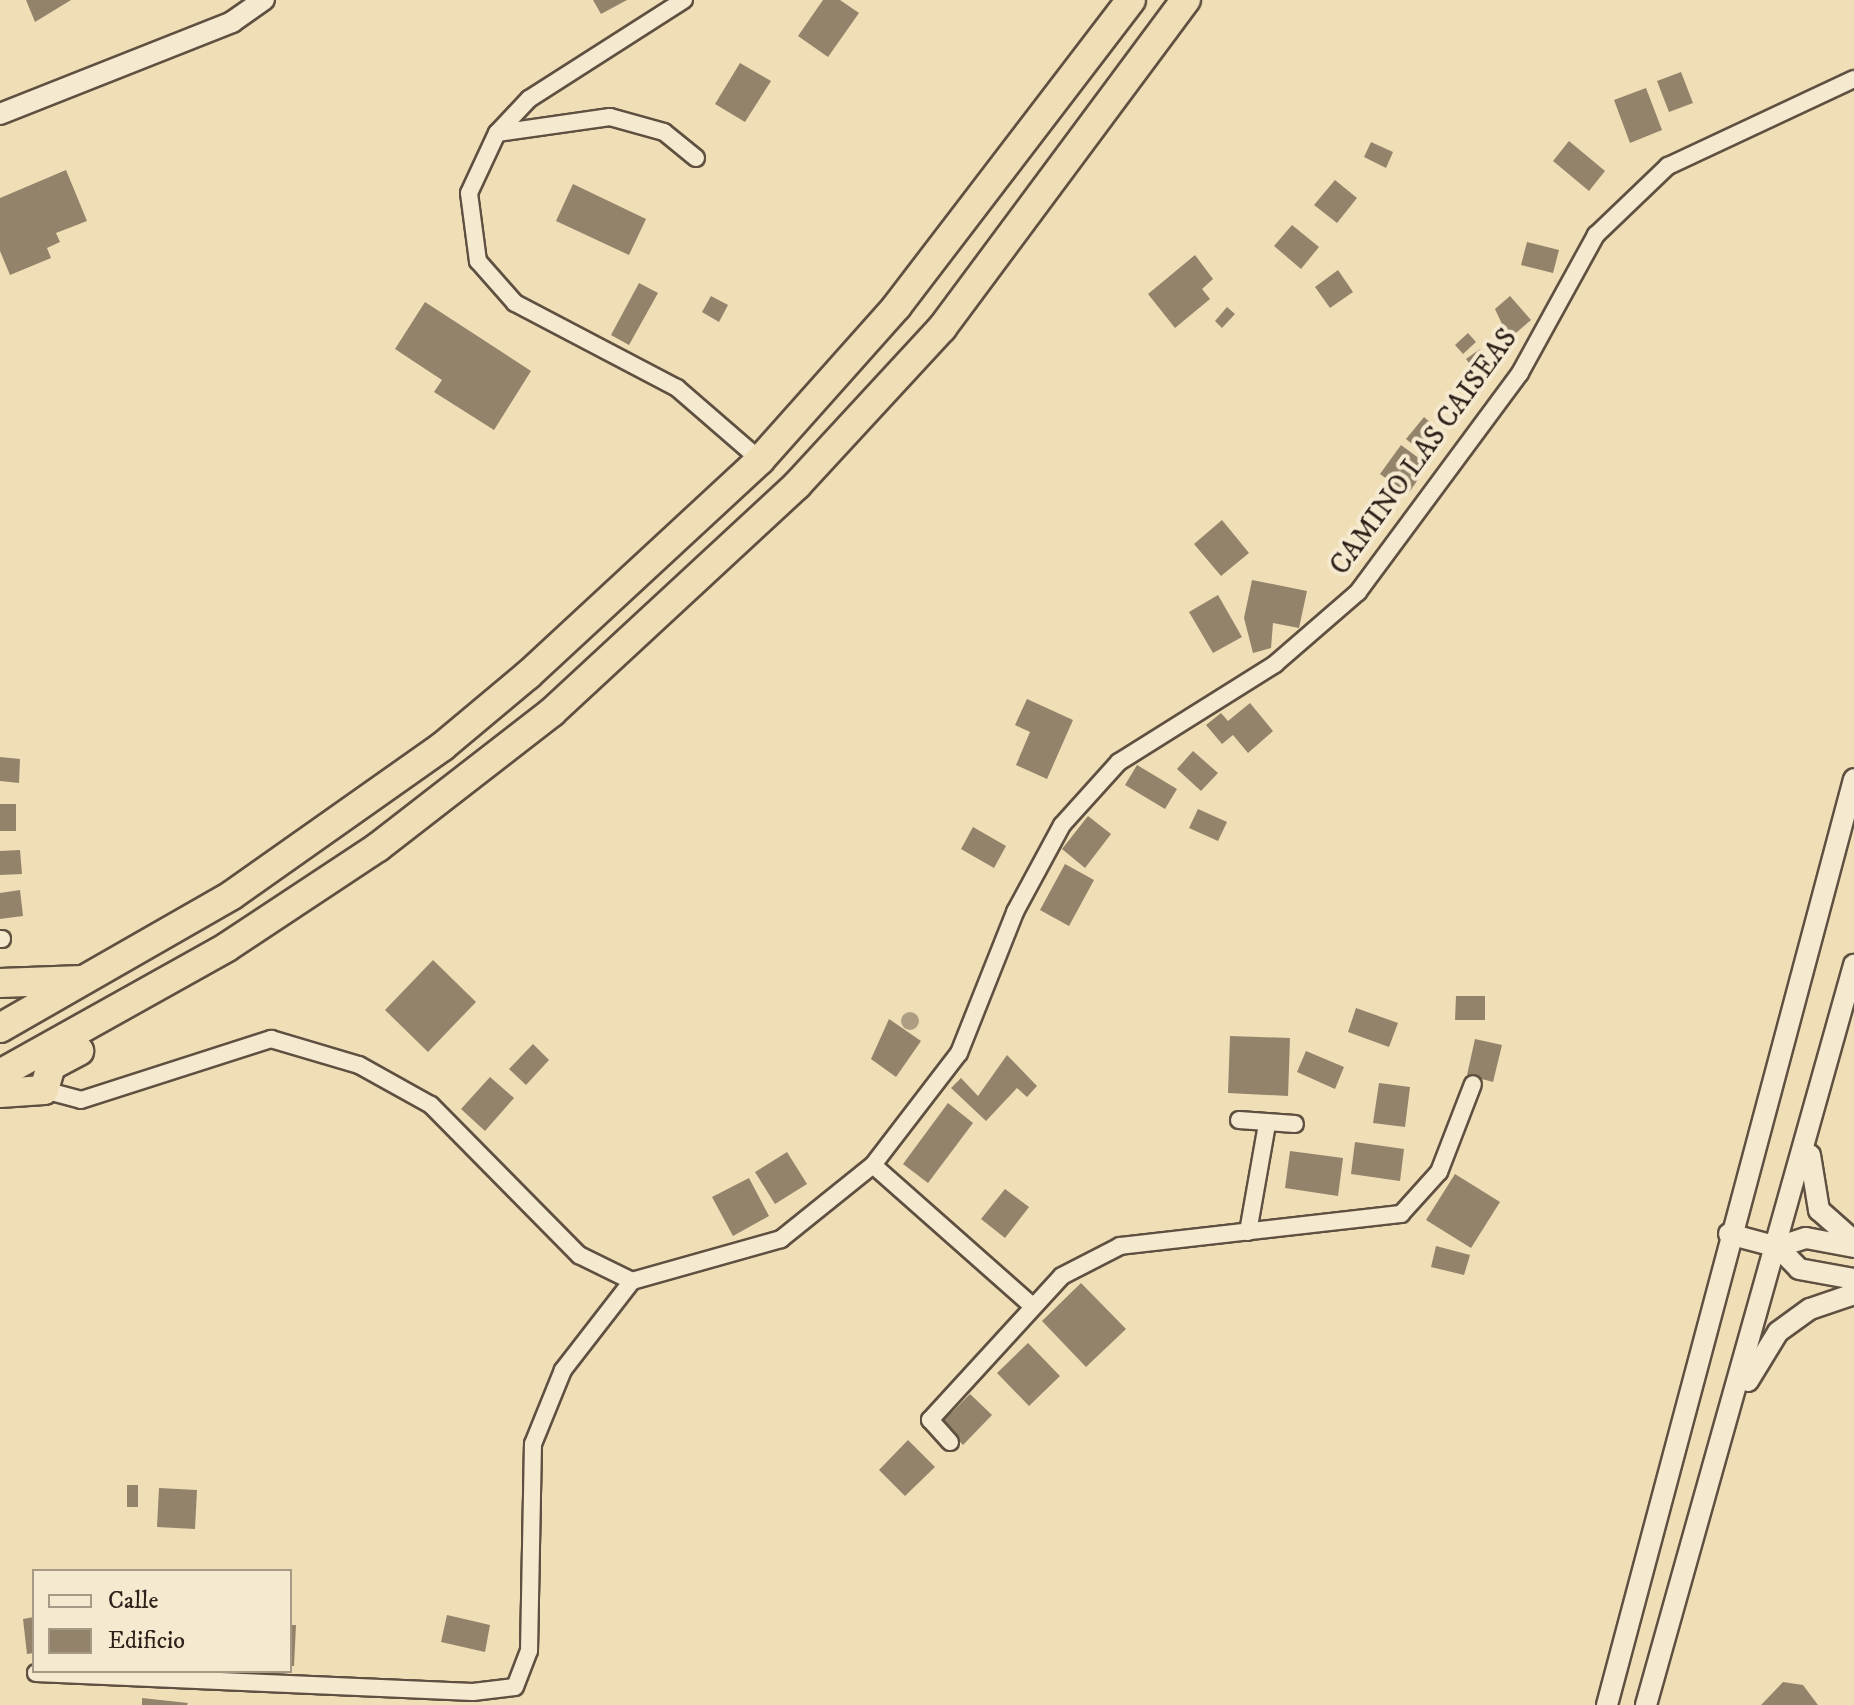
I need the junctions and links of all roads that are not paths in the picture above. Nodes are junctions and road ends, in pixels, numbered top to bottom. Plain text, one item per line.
1 (264, 0) edge
2 (684, 0) edge
3 (1131, 0) edge
4 (1186, 0) edge
5 (1854, 79) edge
6 (0, 114) edge
7 (497, 133) junction
8 (696, 158) dead end
9 (760, 460) junction
10 (1854, 779) edge
11 (1854, 965) edge
12 (91, 979) junction
13 (0, 983) edge
14 (156, 989) junction
15 (0, 1028) edge
16 (0, 1074) edge
17 (1473, 1084) dead end
18 (44, 1090) junction
19 (0, 1093) edge
20 (1239, 1120) dead end
21 (1267, 1124) junction
22 (1295, 1124) dead end
23 (1811, 1125) junction
24 (873, 1165) junction
25 (1248, 1232) junction
26 (1729, 1234) junction
27 (1854, 1241) edge
28 (1778, 1247) junction
29 (1854, 1247) edge
30 (1854, 1279) edge
31 (632, 1281) junction
32 (1854, 1294) edge
33 (1031, 1305) junction
34 (1733, 1404) junction
35 (950, 1442) dead end
36 (36, 1673) dead end
37 (472, 1699) edge
38 (1607, 1705) edge
39 (1646, 1705) edge

1 - 6 street
2 - 7 street
3 - 9 highway
4 - 14 highway
5 - 24 street, CAMINO LAS CAISEAS
7 - 8 street
7 - 9 street
9 - 12 highway
10 - 26 street
11 - 23 street
12 - 13 highway
12 - 15 highway
14 - 16 highway
14 - 18 highway
17 - 25 street
18 - 19 highway
18 - 31 street
20 - 21 street
21 - 22 street
21 - 25 street
23 - 27 street
23 - 28 street
24 - 31 street, CAMINO LAS CAISEAS
24 - 33 street
25 - 33 street
26 - 28 street
26 - 38 street
28 - 29 street
28 - 30 street
28 - 34 street
31 - 37 street
32 - 34 street
33 - 35 street
34 - 39 street
36 - 37 street

